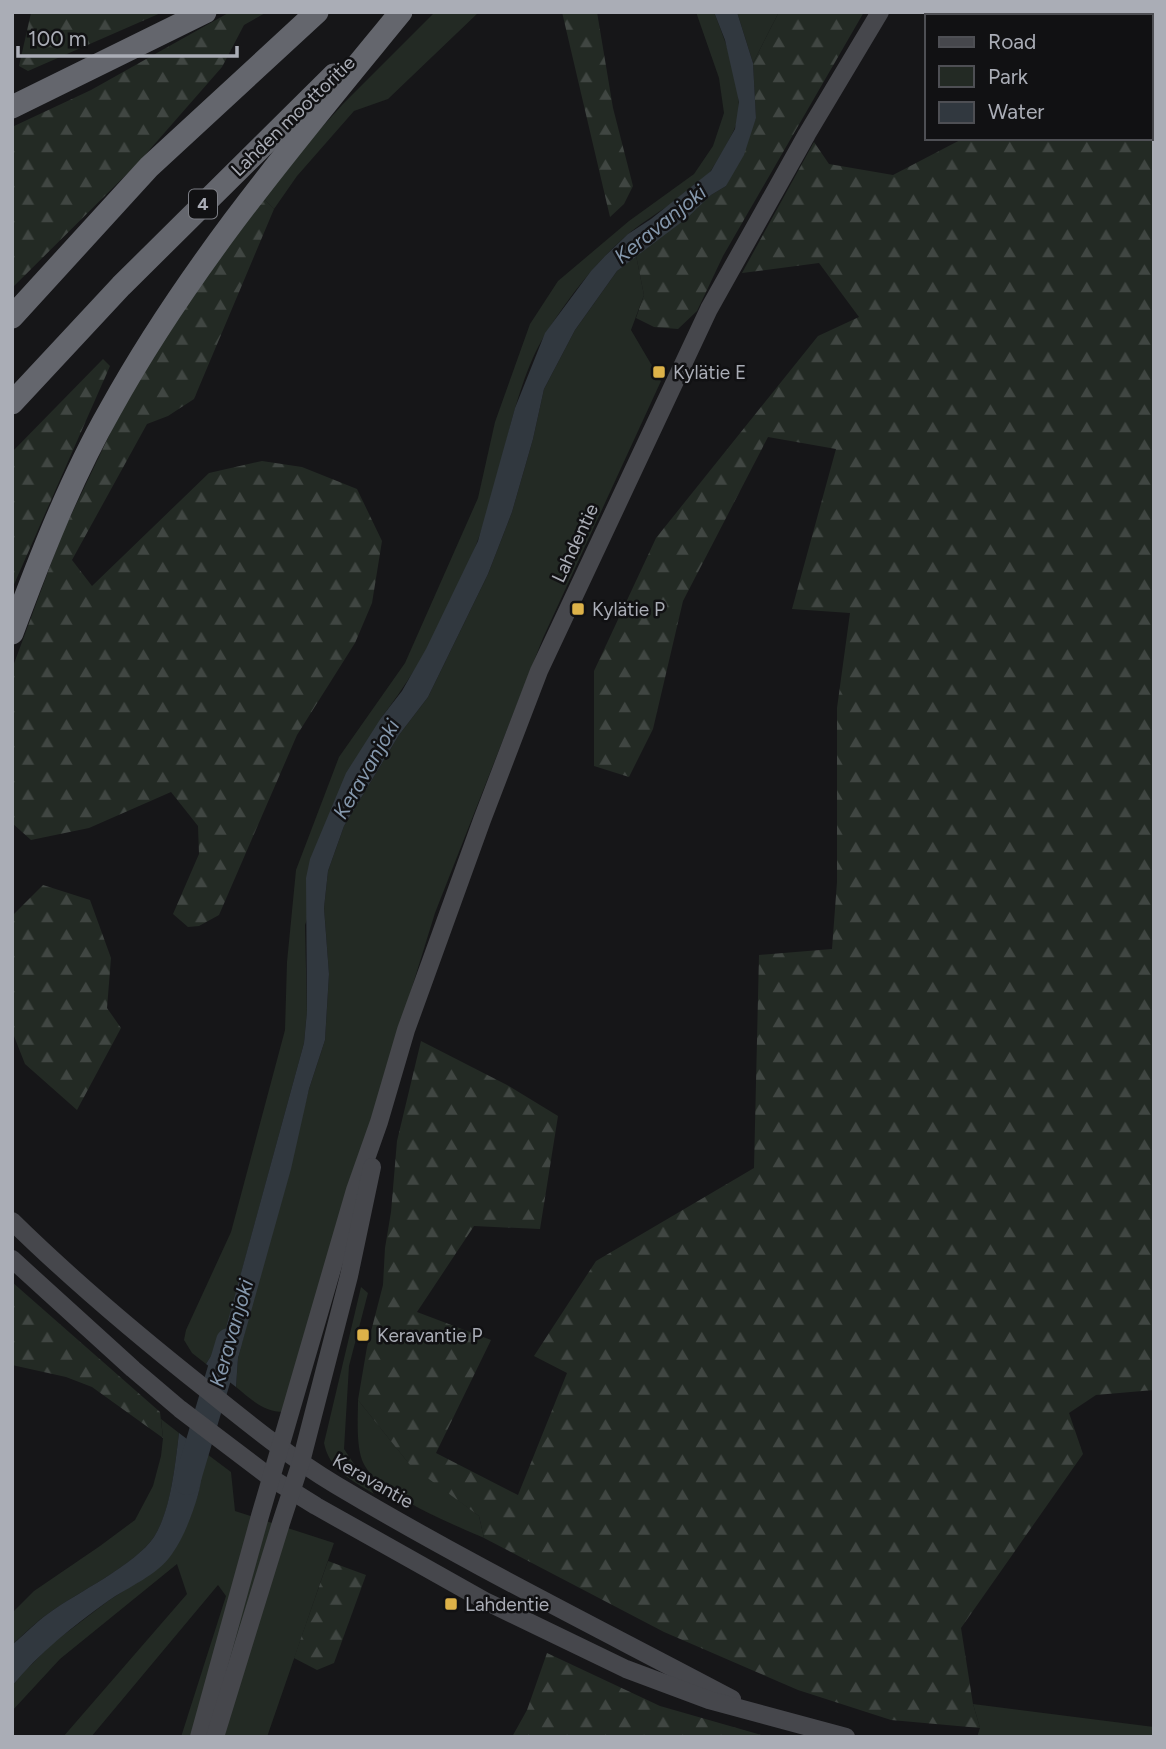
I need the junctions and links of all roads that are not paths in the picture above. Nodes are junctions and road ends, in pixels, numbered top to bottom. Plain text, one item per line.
1 (205, 12) edge
2 (317, 12) edge
3 (400, 12) edge
4 (880, 12) edge
5 (12, 107) edge
6 (12, 317) edge
7 (12, 403) edge
8 (12, 634) edge
9 (379, 1122) junction
10 (12, 1221) edge
11 (12, 1259) edge
12 (281, 1447) junction
13 (302, 1462) junction
14 (271, 1478) junction
15 (292, 1490) junction
16 (757, 1712) junction
17 (199, 1737) edge
18 (215, 1737) edge
19 (846, 1737) edge

1 - 5 highway
2 - 6 highway
3 - 7 highway, Lahden moottoritie / 4
3 - 8 highway
4 - 9 main road, Lahdentie
9 - 12 main road, Lahdentie
9 - 13 main road, Lahdentie
10 - 12 main road, Keravantie
11 - 14 main road, Keravantie
12 - 13 main road, Keravantie
12 - 14 main road, Lahdentie
13 - 15 main road, Lahdentie
13 - 16 main road, Keravantie
14 - 15 main road, Keravantie
14 - 17 main road, Lahdentie
15 - 16 main road, Keravantie
15 - 18 main road, Lahdentie
16 - 19 main road, Keravantie

